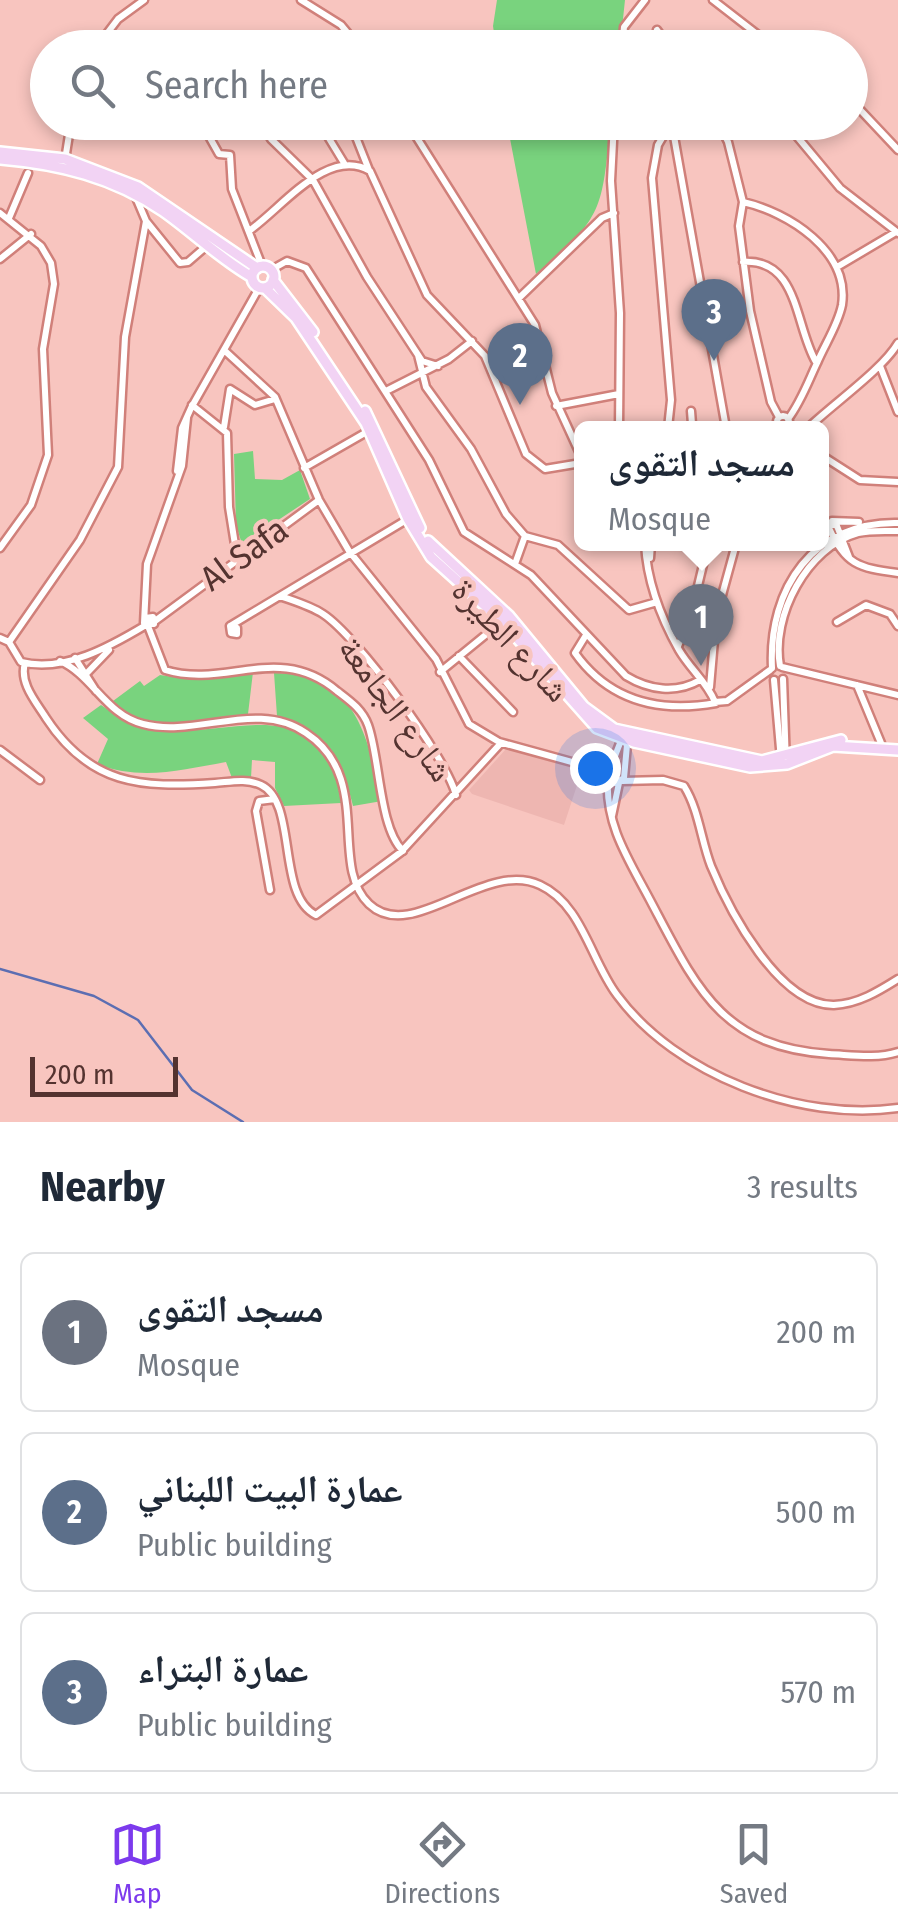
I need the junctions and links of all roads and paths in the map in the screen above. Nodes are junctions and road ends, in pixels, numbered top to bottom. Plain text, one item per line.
1 (144, 0) edge
2 (300, 0) edge
3 (645, 0) edge
4 (713, 0) edge
5 (110, 30) edge
6 (346, 30) edge
7 (624, 30) edge
8 (752, 30) edge
9 (868, 119) edge
10 (68, 140) edge
11 (211, 140) edge
12 (270, 140) edge
13 (330, 140) edge
14 (357, 140) edge
15 (418, 140) edge
16 (614, 140) edge
17 (660, 140) edge
18 (674, 140) edge
19 (727, 140) edge
20 (800, 140) edge
21 (898, 150) edge
22 (0, 156) edge
23 (64, 162) junction
24 (344, 164) junction
25 (370, 171) junction
26 (28, 173) dead end
27 (314, 180) junction
28 (134, 194) junction
29 (742, 202) junction
30 (156, 206) junction
31 (614, 212) junction
32 (0, 213) edge
33 (9, 218) junction
34 (146, 222) junction
35 (249, 231) junction
36 (897, 232) edge
37 (30, 234) junction
38 (211, 242) junction
39 (0, 260) edge
40 (744, 262) junction
41 (837, 267) junction
42 (263, 277) junction
43 (519, 298) junction
44 (472, 341) junction
45 (898, 343) edge
46 (224, 350) junction
47 (418, 355) junction
48 (817, 363) junction
49 (438, 366) junction
50 (880, 366) junction
51 (421, 374) junction
52 (386, 391) junction
53 (619, 394) junction
54 (276, 399) junction
55 (192, 405) junction
56 (556, 406) junction
57 (690, 411) dead end
58 (898, 412) edge
59 (618, 421) edge
60 (669, 421) edge
61 (692, 421) edge
62 (725, 421) edge
63 (776, 421) edge
64 (791, 421) edge
65 (815, 421) edge
66 (224, 427) junction
67 (373, 428) junction
68 (574, 443) edge
69 (574, 460) edge
70 (829, 460) edge
71 (304, 468) junction
72 (898, 482) edge
73 (319, 500) junction
74 (410, 517) junction
75 (832, 521) junction
76 (829, 522) edge
77 (870, 522) junction
78 (898, 523) edge
79 (829, 531) edge
80 (898, 531) edge
81 (525, 536) junction
82 (837, 539) junction
83 (0, 548) edge
84 (829, 548) edge
85 (349, 551) junction
86 (648, 551) edge
87 (706, 551) edge
88 (734, 551) edge
89 (826, 551) edge
90 (237, 557) junction
91 (515, 564) junction
92 (898, 573) edge
93 (280, 596) junction
94 (657, 602) junction
95 (505, 619) junction
96 (149, 621) junction
97 (837, 622) dead end
98 (230, 626) dead end
99 (898, 626) edge
100 (586, 635) junction
101 (0, 638) edge
102 (122, 639) junction
103 (9, 642) junction
104 (678, 647) junction
105 (459, 656) junction
106 (75, 658) junction
107 (60, 662) junction
108 (25, 663) junction
109 (440, 672) junction
110 (777, 673) junction
111 (86, 674) junction
112 (700, 680) junction
113 (857, 686) junction
114 (710, 687) junction
115 (96, 692) junction
116 (898, 695) edge
117 (716, 702) junction
118 (513, 712) dead end
119 (627, 738) junction
120 (786, 740) junction
121 (501, 743) junction
122 (881, 743) junction
123 (898, 748) edge
124 (0, 750) edge
125 (802, 751) junction
126 (784, 760) junction
127 (579, 764) junction
128 (612, 766) junction
129 (624, 769) junction
130 (608, 779) junction
131 (40, 780) dead end
132 (647, 780) junction
133 (620, 782) junction
134 (456, 795) junction
135 (276, 798) junction
136 (612, 822) junction
137 (403, 851) junction
138 (356, 888) junction
139 (270, 890) dead end
140 (898, 979) edge
141 (898, 1052) edge
142 (898, 1108) edge

1 - 5 street
2 - 6 street
3 - 7 street
4 - 8 street
9 - 21 street
10 - 23 street
11 - 35 street
12 - 27 street
13 - 24 street
14 - 25 street
15 - 43 street
16 - 31 street
17 - 60 street
18 - 62 street
19 - 29 street
20 - 36 street
22 - 23 main road
23 - 28 main road
23 - 38 main road
24 - 25 street
24 - 27 street
25 - 44 street
26 - 33 street
27 - 35 street
27 - 47 street
28 - 30 main road
28 - 34 street
29 - 40 street
29 - 41 street
30 - 34 street
30 - 38 main road
31 - 43 street
31 - 53 street
32 - 33 street
33 - 37 street
34 - 38 street
34 - 103 street
35 - 42 street
36 - 41 street
37 - 39 street
37 - 83 street
38 - 42 main road
40 - 48 street
40 - 63 street
41 - 48 street
42 - 46 street
42 - 52 street
42 - 67 main road, شارع الطيرة
43 - 56 street
44 - 49 street
44 - 69 street
45 - 50 street
46 - 54 street
46 - 55 street
47 - 49 street
47 - 51 street
48 - 64 street
49 - 51 street
50 - 58 street
50 - 65 street
51 - 52 street
51 - 81 street
52 - 91 street
53 - 56 street
53 - 59 street
54 - 66 street
54 - 71 street
55 - 66 street
55 - 96 street
56 - 68 street
57 - 61 street
66 - 90 street
67 - 71 street
67 - 74 main road, شارع الطيرة
70 - 72 street
71 - 73 street
73 - 85 street
73 - 90 street, Al Safa
74 - 85 street
74 - 95 main road, شارع الطيرة
75 - 76 street
75 - 77 street
75 - 82 street
77 - 78 street
77 - 82 street
79 - 82 street
80 - 82 street
81 - 91 street
81 - 94 street
82 - 84 street
82 - 92 street
85 - 93 street
85 - 109 street
86 - 94 street
87 - 104 street
88 - 114 street
89 - 110 street
90 - 96 street, Al Safa
91 - 100 street
93 - 98 street
93 - 134 street, شارع الجامعة
94 - 104 street
95 - 105 street
95 - 119 main road, شارع الطيرة
96 - 102 street, Al Safa
96 - 137 street
97 - 99 street
100 - 112 street
100 - 117 street
101 - 103 street
102 - 106 street
102 - 111 street
103 - 108 street
104 - 112 street
105 - 109 street
105 - 118 street
106 - 107 street
106 - 111 street
107 - 108 street
107 - 115 street
108 - 135 street
109 - 121 street
110 - 113 street
110 - 117 street
110 - 120 street
110 - 126 street
111 - 115 street
112 - 114 street
113 - 116 street
113 - 122 street
114 - 117 street
115 - 138 street
119 - 126 main road, شارع الطيرة
119 - 128 street
119 - 129 street
120 - 125 street
120 - 126 street
121 - 127 street
121 - 134 street
122 - 123 main road, شارع الطيرة
122 - 125 main road, شارع الطيرة
123 - 126 main road, شارع الطيرة
124 - 131 street
125 - 126 main road, شارع الطيرة
127 - 128 street
127 - 130 street
128 - 130 street
129 - 132 street
129 - 133 street
130 - 133 street
130 - 136 street
132 - 133 street
132 - 140 street
133 - 136 street
134 - 137 street
135 - 138 street
135 - 139 street
136 - 141 street
137 - 138 street
138 - 142 street

